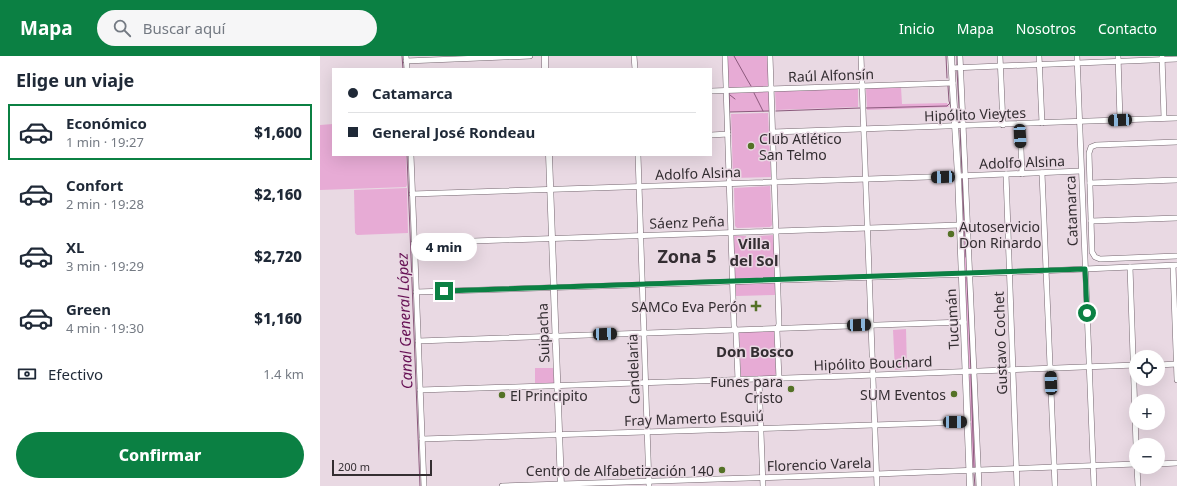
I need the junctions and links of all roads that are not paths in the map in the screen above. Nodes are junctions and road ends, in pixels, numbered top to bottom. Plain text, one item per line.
1 (530, 56) edge
2 (545, 56) edge
3 (634, 56) edge
4 (725, 56) edge
5 (770, 56) edge
6 (861, 56) edge
7 (951, 56) edge
8 (960, 56) edge
9 (1000, 56) edge
10 (1039, 56) edge
11 (1077, 56) edge
12 (406, 58) edge
13 (1162, 58) edge
14 (1118, 59) edge
15 (1177, 59) edge
16 (1078, 63) junction
17 (1040, 64) junction
18 (1000, 66) junction
19 (407, 68) edge
20 (545, 68) edge
21 (634, 68) edge
22 (952, 68) junction
23 (960, 68) junction
24 (953, 83) junction
25 (862, 86) junction
26 (771, 89) junction
27 (726, 90) junction
28 (712, 91) edge
29 (1164, 118) junction
30 (1177, 118) edge
31 (1120, 120) junction
32 (1080, 122) junction
33 (1042, 123) junction
34 (1003, 124) junction
35 (1020, 124) junction
36 (956, 126) junction
37 (963, 126) junction
38 (864, 129) junction
39 (773, 132) junction
40 (728, 134) junction
41 (712, 135) edge
42 (1177, 142) edge
43 (411, 156) edge
44 (548, 156) edge
45 (638, 156) edge
46 (1082, 171) junction
47 (1042, 173) junction
48 (1006, 174) junction
49 (1022, 174) junction
50 (958, 176) junction
51 (966, 176) junction
52 (866, 179) junction
53 (1177, 180) edge
54 (775, 182) junction
55 (1090, 183) junction
56 (729, 184) junction
57 (639, 187) junction
58 (550, 190) junction
59 (412, 194) junction
60 (1177, 218) edge
61 (1091, 221) junction
62 (960, 224) junction
63 (868, 228) junction
64 (776, 231) junction
65 (731, 232) junction
66 (640, 236) junction
67 (552, 238) junction
68 (414, 243) junction
69 (1177, 256) edge
70 (1175, 266) edge
71 (1130, 267) junction
72 (1085, 269) junction
73 (1046, 271) junction
74 (1009, 272) junction
75 (962, 274) junction
76 (970, 274) junction
77 (869, 277) junction
78 (778, 280) junction
79 (733, 281) junction
80 (642, 284) junction
81 (554, 288) junction
82 (416, 292) junction
83 (964, 322) junction
84 (871, 325) junction
85 (778, 328) junction
86 (735, 330) junction
87 (644, 333) junction
88 (555, 336) junction
89 (418, 340) junction
90 (1134, 350) edge
91 (1165, 364) edge
92 (1177, 364) edge
93 (1129, 365) edge
94 (1089, 367) junction
95 (1050, 369) junction
96 (1013, 370) junction
97 (966, 372) junction
98 (974, 372) junction
99 (873, 375) junction
100 (759, 379) junction
101 (779, 379) junction
102 (738, 380) junction
103 (1177, 380) edge
104 (646, 382) junction
105 (557, 386) junction
106 (1135, 386) edge
107 (420, 390) junction
108 (968, 422) junction
109 (875, 425) junction
110 (761, 428) junction
111 (648, 432) junction
112 (559, 435) junction
113 (1136, 438) edge
114 (422, 439) junction
115 (1177, 463) edge
116 (1165, 464) edge
117 (1093, 466) junction
118 (1129, 466) edge
119 (1054, 468) junction
120 (1016, 469) junction
121 (978, 470) junction
122 (970, 471) junction
123 (876, 474) junction
124 (1137, 474) edge
125 (763, 478) junction
126 (649, 484) edge
127 (561, 485) edge
128 (424, 486) edge
129 (502, 486) edge
130 (763, 486) edge
131 (877, 486) edge
132 (970, 486) edge
133 (979, 486) edge
134 (1017, 486) edge
135 (1055, 486) edge
136 (1094, 486) edge
137 (1138, 486) edge

1 - 12 street
2 - 20 main road
3 - 21 street
4 - 27 street
5 - 26 street
6 - 25 street
7 - 22 main road, Tucumán
8 - 23 street, Tucumán
9 - 18 street
10 - 17 street
11 - 16 street, Catamarca
12 - 19 street
13 - 14 street
13 - 15 street
13 - 29 street
14 - 16 street
14 - 31 street
16 - 17 street
16 - 32 street, Catamarca
17 - 18 street
17 - 33 street
18 - 23 street
18 - 34 street
22 - 23 street
22 - 24 main road, Tucumán
23 - 37 street, Tucumán
24 - 25 street, Raúl Alfonsín
24 - 36 main road, Tucumán
25 - 26 street, Raúl Alfonsín
25 - 38 street
26 - 27 street, Raúl Alfonsín
26 - 39 street
27 - 28 street, Raúl Alfonsín
27 - 40 street
29 - 30 street, Hipólito Vieytes
29 - 31 street, Hipólito Vieytes
31 - 32 street, Hipólito Vieytes
32 - 33 street, Hipólito Vieytes
32 - 46 street, Catamarca
33 - 35 street, Hipólito Vieytes
34 - 35 street, Hipólito Vieytes
34 - 37 street, Hipólito Vieytes
35 - 49 street
36 - 37 street, Hipólito Vieytes
36 - 38 street, Hipólito Vieytes
36 - 50 main road, Tucumán
37 - 51 street, Tucumán
38 - 39 street, Hipólito Vieytes
38 - 52 street
39 - 54 street
40 - 41 street
40 - 56 street
42 - 55 street
43 - 59 street
44 - 58 main road, Suipacha
45 - 57 street, Candelaria
46 - 47 street, Adolfo Alsina
46 - 72 street, Catamarca
47 - 49 street, Adolfo Alsina
47 - 73 street
48 - 49 street, Adolfo Alsina
48 - 51 street, Adolfo Alsina
48 - 74 street, Gustavo Cochet
50 - 51 street, Adolfo Alsina
50 - 52 street, Adolfo Alsina
50 - 62 main road, Tucumán
51 - 76 street, Tucumán
52 - 54 street, Adolfo Alsina
52 - 63 street
53 - 55 street
54 - 56 street, Adolfo Alsina
54 - 64 street
55 - 61 street
56 - 57 street, Adolfo Alsina
56 - 65 street
57 - 58 street, Adolfo Alsina
57 - 66 street, Candelaria
58 - 59 street, Adolfo Alsina
58 - 67 main road, Suipacha
59 - 68 street
60 - 61 street
61 - 69 street
62 - 63 street, Sáenz Peña
62 - 75 main road, Tucumán
63 - 64 street, Sáenz Peña
63 - 77 street
64 - 65 street, Sáenz Peña
64 - 78 street
65 - 66 street, Sáenz Peña
65 - 79 street
66 - 67 street, Sáenz Peña
66 - 80 street, Candelaria
67 - 68 street, Sáenz Peña
67 - 81 main road, Suipacha
68 - 82 street
70 - 71 street
70 - 92 street
71 - 72 street
71 - 90 street
72 - 73 street
72 - 94 street, Catamarca
73 - 74 street
73 - 95 street
74 - 76 street
74 - 96 street, Gustavo Cochet
75 - 76 street
75 - 77 street
75 - 83 main road, Tucumán
76 - 98 street, Tucumán
77 - 78 street
77 - 84 street
78 - 79 street
78 - 85 street
79 - 80 street
79 - 86 street
80 - 81 street
80 - 87 street, Candelaria
81 - 82 street
81 - 88 main road, Suipacha
82 - 89 street
83 - 84 street
83 - 97 main road, Tucumán
84 - 85 street
84 - 99 street
85 - 86 street
85 - 101 street
86 - 87 street
86 - 102 street
87 - 88 street
87 - 104 street, Candelaria
88 - 89 street
88 - 105 main road, Suipacha
89 - 107 street
91 - 92 street
92 - 103 street
93 - 94 street, Hipólito Bouchard
94 - 95 street, Hipólito Bouchard
94 - 117 street, Catamarca
95 - 96 street, Hipólito Bouchard
95 - 119 street
96 - 98 street, Hipólito Bouchard
96 - 120 street, Gustavo Cochet
97 - 98 street, Hipólito Bouchard
97 - 99 street, Hipólito Bouchard
97 - 108 main road, Tucumán
98 - 121 street, Tucumán
99 - 101 street, Hipólito Bouchard
99 - 109 street
100 - 101 street, Hipólito Bouchard
100 - 102 street, Hipólito Bouchard
100 - 110 street
102 - 104 street, Hipólito Bouchard
104 - 105 street, Hipólito Bouchard
104 - 111 street, Candelaria
105 - 107 street, Hipólito Bouchard
105 - 112 main road, Suipacha
106 - 113 street
107 - 114 street
108 - 109 street, Fray Mamerto Esquiú
108 - 122 main road, Tucumán
109 - 110 street, Fray Mamerto Esquiú
109 - 123 street
110 - 111 street, Fray Mamerto Esquiú
110 - 125 street
111 - 112 street, Fray Mamerto Esquiú
111 - 126 street, Candelaria
112 - 114 street, Fray Mamerto Esquiú
112 - 127 main road, Suipacha
114 - 128 street
115 - 116 street
117 - 118 street, Florencio Varela
117 - 119 street, Florencio Varela
117 - 136 street, Catamarca
119 - 120 street, Florencio Varela
119 - 135 street
120 - 121 street, Florencio Varela
120 - 134 street, Gustavo Cochet
121 - 122 street, Florencio Varela
121 - 133 street, Tucumán
122 - 123 street, Florencio Varela
122 - 132 main road, Tucumán
123 - 125 street, Florencio Varela
123 - 131 street
124 - 137 street
125 - 126 street, Florencio Varela
125 - 130 street
126 - 127 street, Florencio Varela
127 - 129 street, Florencio Varela

